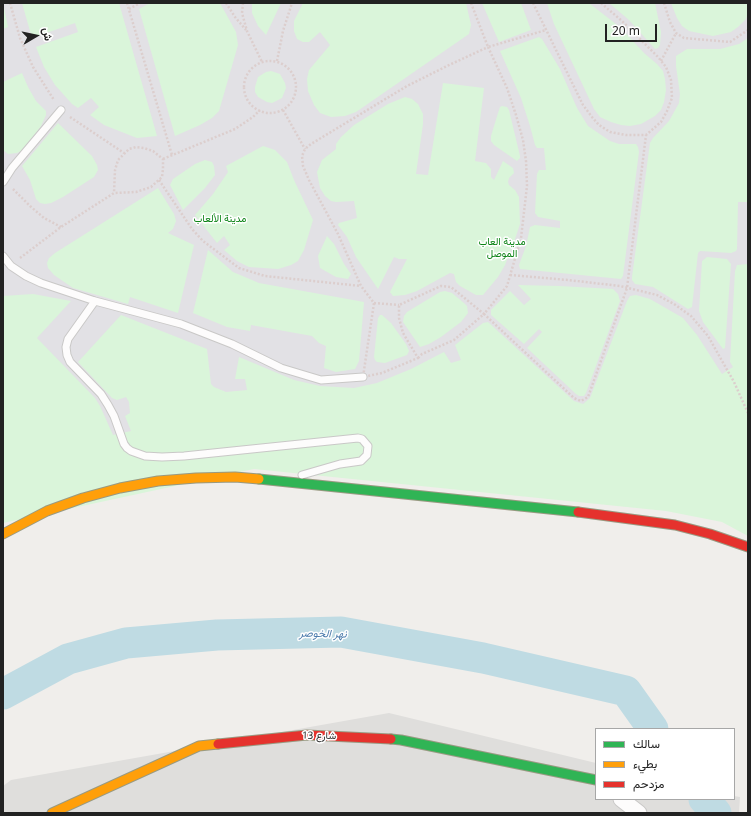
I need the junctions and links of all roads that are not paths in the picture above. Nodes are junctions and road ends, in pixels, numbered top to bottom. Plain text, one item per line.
1 (61, 110) road end
2 (4, 181) edge
3 (3, 256) edge
4 (95, 301) junction
5 (363, 377) road end
6 (284, 481) junction
7 (3, 534) edge
8 (748, 547) edge
9 (595, 780) edge
10 (622, 800) edge
11 (52, 813) edge
12 (639, 813) edge

1 - 2 lane
3 - 4 lane
4 - 5 lane
4 - 6 lane
6 - 7 main road
6 - 8 main road
9 - 11 main road, شارع 13
10 - 12 street

